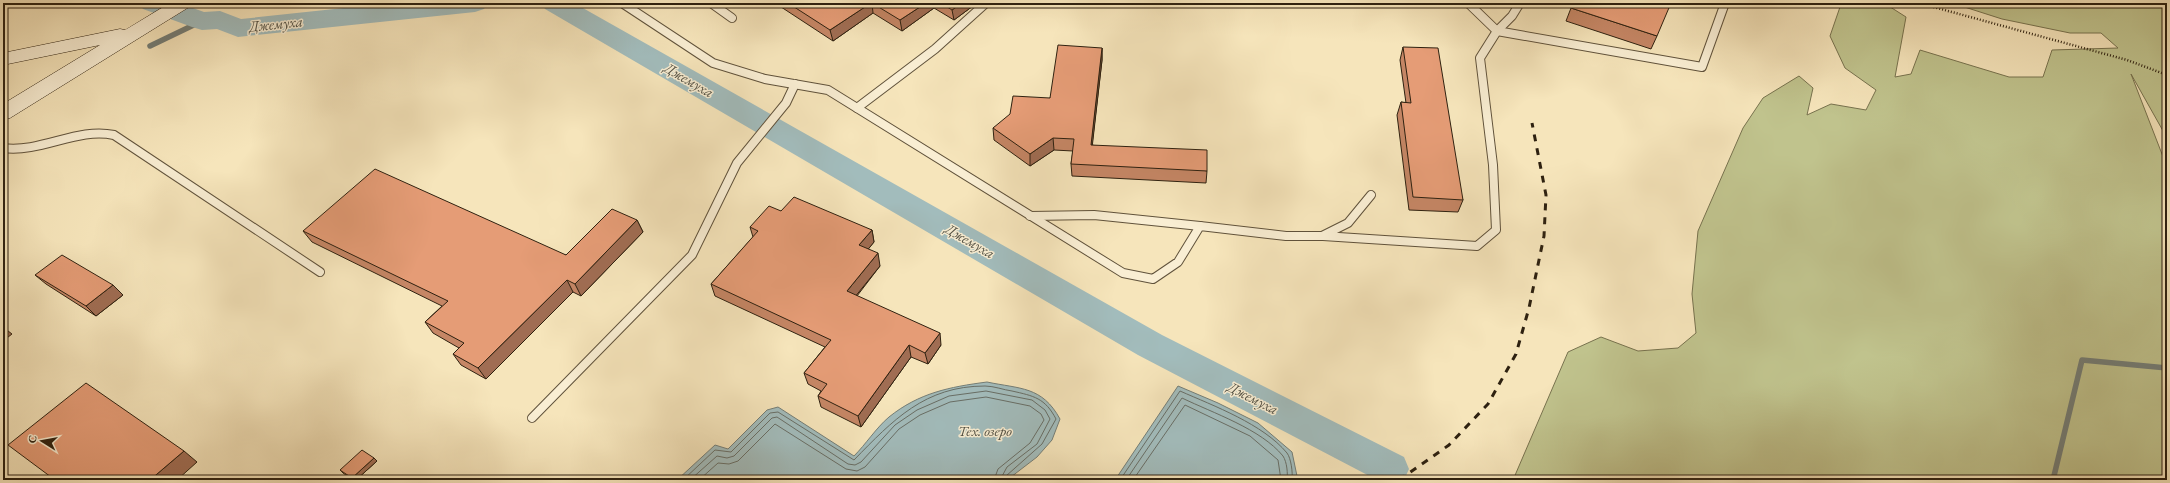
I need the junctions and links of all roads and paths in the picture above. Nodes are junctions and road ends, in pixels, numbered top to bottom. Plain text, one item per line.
1 (183, 3) edge
2 (622, 3) edge
3 (711, 3) edge
4 (986, 3) edge
5 (1468, 3) edge
6 (1520, 3) edge
7 (1725, 3) edge
8 (1919, 3) edge
9 (732, 18) dead end
10 (138, 29) junction
11 (1497, 31) junction
12 (3, 59) edge
13 (2167, 75) edge
14 (795, 84) junction
15 (857, 108) junction
16 (3, 113) edge
17 (3, 148) edge
18 (1371, 195) dead end
19 (1030, 216) junction
20 (1200, 226) junction
21 (1322, 236) junction
22 (320, 272) dead end
23 (532, 418) dead end

1 - 10 street
2 - 14 lane
3 - 9 lane
4 - 15 lane
5 - 11 lane
6 - 11 lane
7 - 11 lane
8 - 13 path
10 - 12 street
10 - 16 street
11 - 21 lane
14 - 15 lane
14 - 23 lane
15 - 19 lane
17 - 22 lane
18 - 21 lane
19 - 20 lane
19 - 20 lane
20 - 21 lane

